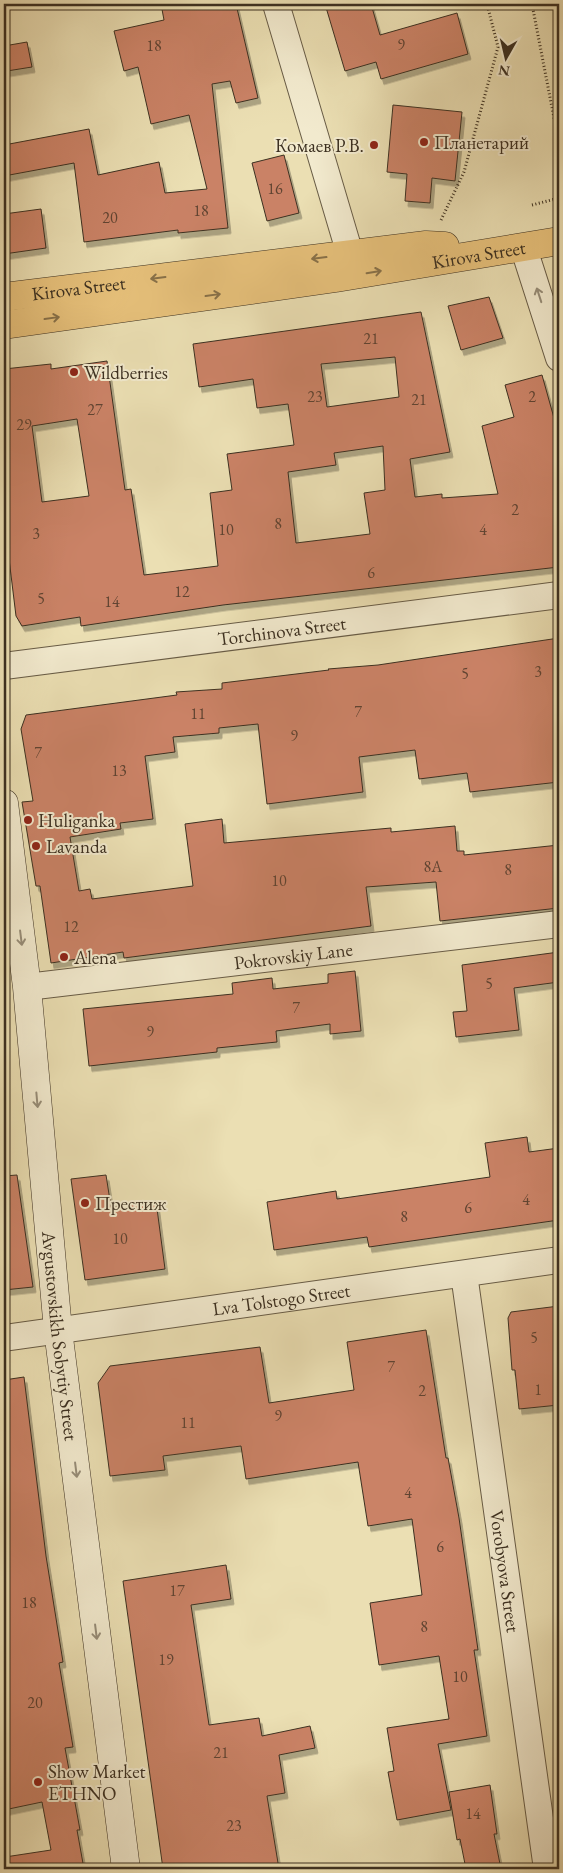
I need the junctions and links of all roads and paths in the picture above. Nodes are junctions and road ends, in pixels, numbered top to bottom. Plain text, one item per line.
1 (276, 4) edge
2 (487, 4) edge
3 (532, 4) edge
4 (559, 144) edge
5 (559, 198) edge
6 (532, 205) dead end
7 (426, 245) junction
8 (541, 245) edge
9 (350, 254) junction
10 (4, 297) edge
11 (4, 325) edge
12 (559, 358) edge
13 (559, 595) edge
14 (4, 666) edge
15 (4, 803) edge
16 (7, 855) edge
17 (559, 924) edge
18 (27, 987) junction
19 (559, 1260) edge
20 (464, 1274) junction
21 (58, 1330) junction
22 (4, 1338) edge
23 (126, 1869) edge
24 (547, 1869) edge

1 - 9 street
2 - 7 path
3 - 4 path
5 - 6 path
7 - 8 main road, Kirova Street
7 - 9 main road, Kirova Street
11 -> 8 main road, Kirova Street
12 -> 8 street
9 -> 10 main road, Kirova Street
13 - 14 street, Torchinova Street
15 - 16 street, Avgustovskikh Sobytiy Street
16 -> 18 street, Avgustovskikh Sobytiy Street
17 - 18 street, Pokrovskiy Lane
18 -> 21 street, Avgustovskikh Sobytiy Street
19 - 20 street, Lva Tolstogo Street
20 - 21 street, Lva Tolstogo Street
20 - 24 street, Vorobyova Street
21 - 22 street, Lva Tolstogo Street
21 -> 23 street, Avgustovskikh Sobytiy Street

